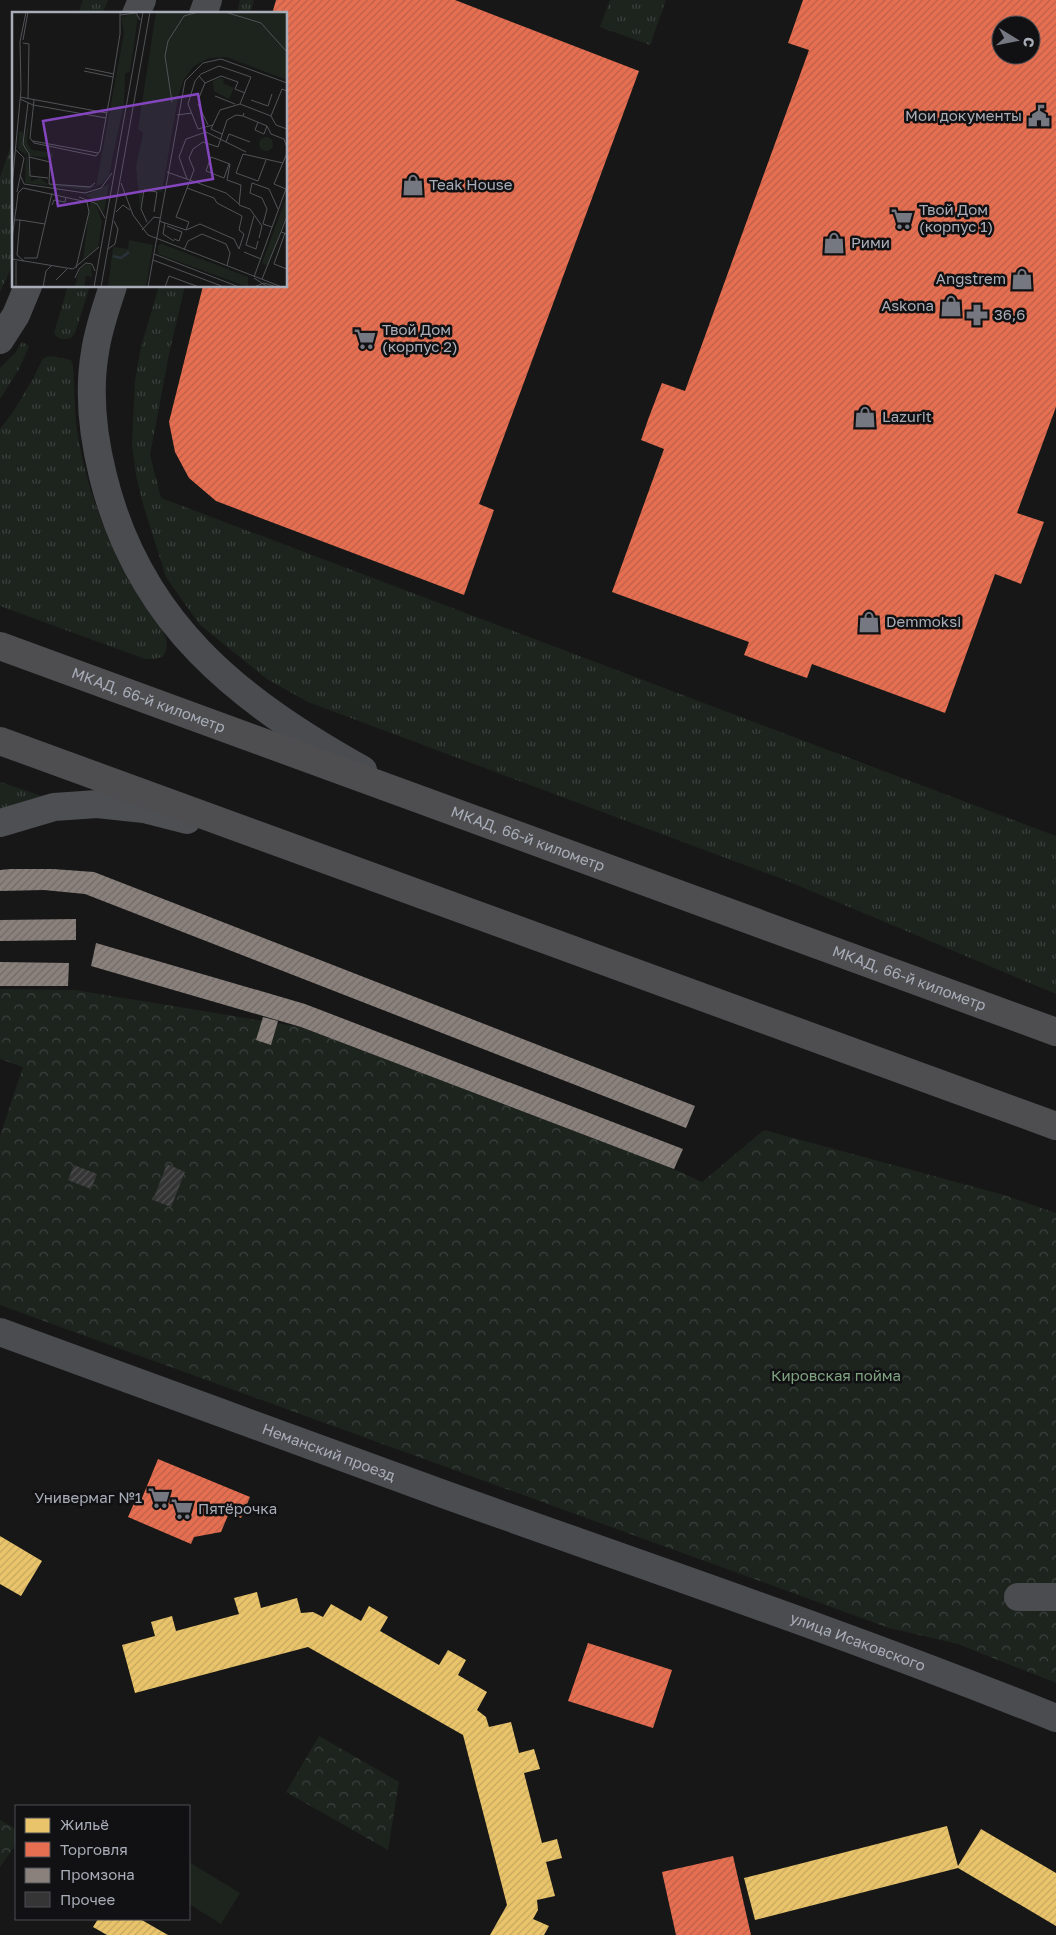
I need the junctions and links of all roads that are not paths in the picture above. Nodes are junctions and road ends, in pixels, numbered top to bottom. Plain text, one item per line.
1 (142, 0) edge
2 (208, 0) edge
3 (137, 12) edge
4 (204, 12) edge
5 (27, 288) edge
6 (112, 288) edge
7 (0, 340) edge
8 (0, 646) edge
9 (0, 740) edge
10 (411, 796) junction
11 (0, 823) edge
12 (297, 849) junction
13 (1056, 1032) edge
14 (1056, 1126) edge
15 (0, 1332) edge
16 (658, 1571) joint
17 (1018, 1597) dead end
18 (1056, 1597) edge
19 (1056, 1718) edge

1 - 3 street
2 - 4 street
5 - 7 street
6 - 10 street
8 - 10 highway, МКАД, 66-й километр
9 - 12 highway
10 - 13 highway, МКАД, 66-й километр
11 - 12 main road
12 - 14 highway
15 - 16 street, Неманский проезд
16 - 19 street, улица Исаковского
17 - 18 street

